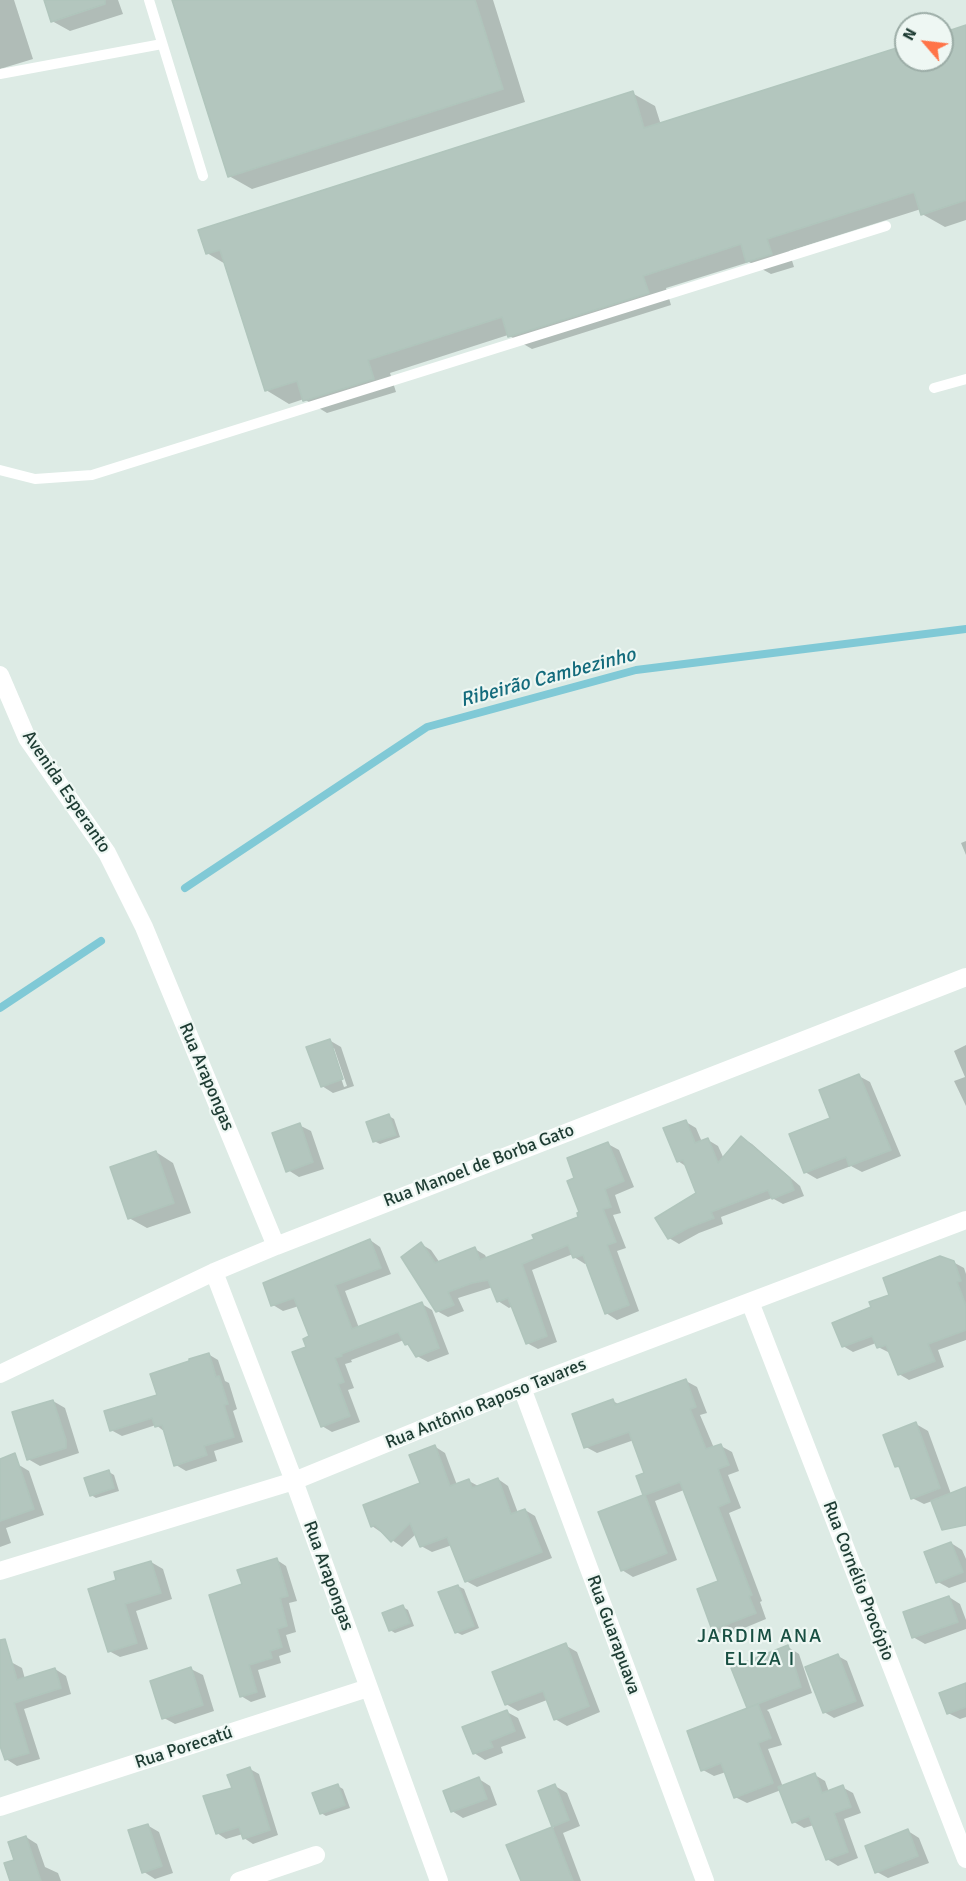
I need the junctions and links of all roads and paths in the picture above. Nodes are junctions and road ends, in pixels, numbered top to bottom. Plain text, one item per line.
1 (149, 0) edge
2 (162, 44) junction
3 (0, 74) edge
4 (203, 176) dead end
5 (886, 226) dead end
6 (966, 379) edge
7 (934, 388) dead end
8 (0, 470) edge
9 (0, 675) edge
10 (135, 908) joint
11 (966, 977) edge
12 (966, 1220) edge
13 (276, 1246) junction
14 (214, 1272) junction
15 (750, 1302) junction
16 (0, 1374) edge
17 (522, 1388) junction
18 (294, 1481) junction
19 (0, 1571) edge
20 (368, 1688) junction
21 (0, 1807) edge
22 (316, 1855) dead end
23 (966, 1859) edge
24 (240, 1881) edge
25 (439, 1881) edge
26 (705, 1881) edge

1 - 2 lane
2 - 3 lane
2 - 4 lane
5 - 8 lane
6 - 7 lane
9 - 10 street, Avenida Esperanto
10 - 13 street, Rua Arapongas
11 - 13 street, Rua Manoel de Borba Gato
12 - 15 street, Rua Antônio Raposo Tavares
13 - 14 street, Rua Manoel de Borba Gato
14 - 16 street, Rua Manoel de Borba Gato
14 - 18 street, Rua Arapongas
15 - 17 street, Rua Antônio Raposo Tavares
15 - 23 street, Rua Cornélio Procópio
17 - 18 street, Rua Antônio Raposo Tavares
17 - 26 street, Rua Guarapuava
18 - 19 street, Rua Antônio Raposo Tavares
18 - 20 street, Rua Arapongas
20 - 21 street, Rua Porecatú
20 - 25 street, Rua Arapongas
22 - 24 street

